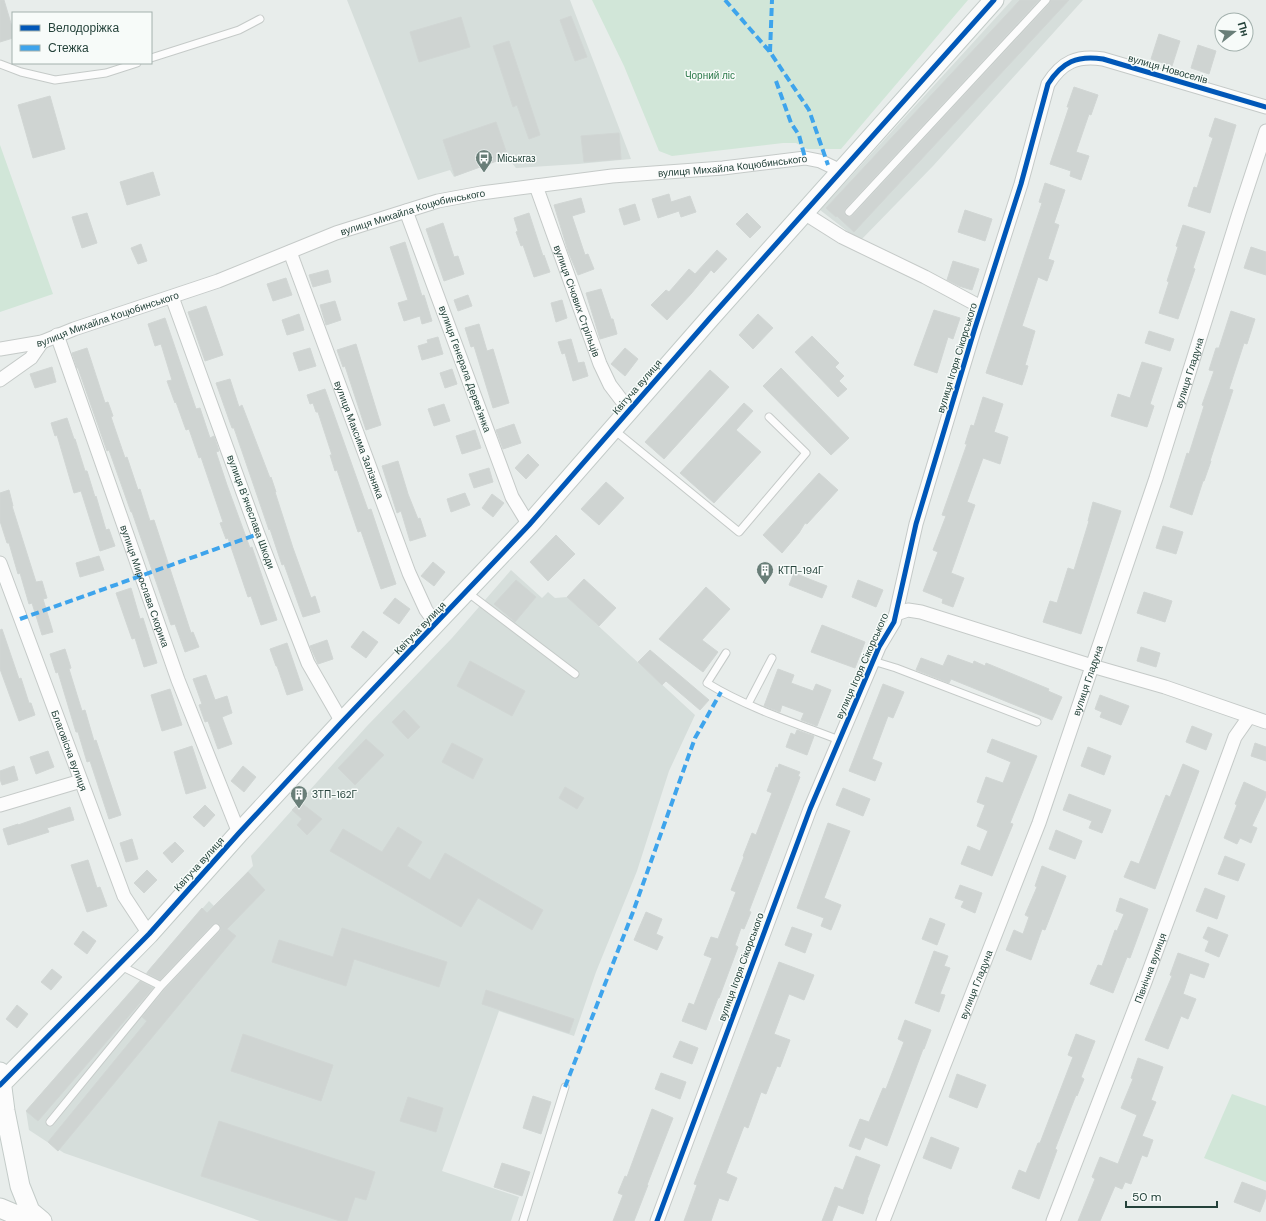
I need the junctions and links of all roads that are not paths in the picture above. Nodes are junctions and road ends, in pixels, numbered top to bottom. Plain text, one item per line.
1 (994, 0) edge
2 (1046, 0) edge
3 (260, 19) dead end
4 (152, 58) edge
5 (0, 64) edge
6 (134, 64) edge
7 (1065, 64) joint
8 (1266, 107) edge
9 (1266, 131) edge
10 (841, 171) junction
11 (536, 186) junction
12 (406, 211) junction
13 (849, 212) dead end
14 (804, 213) junction
15 (290, 252) junction
16 (172, 297) junction
17 (981, 307) junction
18 (58, 336) junction
19 (42, 342) junction
20 (0, 349) edge
21 (0, 380) edge
22 (629, 410) junction
23 (769, 417) dead end
24 (612, 429) junction
25 (529, 525) junction
26 (0, 563) edge
27 (467, 592) junction
28 (896, 614) junction
29 (436, 624) junction
30 (726, 653) dead end
31 (772, 658) dead end
32 (873, 661) junction
33 (1092, 666) junction
34 (575, 674) dead end
35 (748, 704) junction
36 (1249, 717) junction
37 (342, 722) junction
38 (1037, 722) dead end
39 (1266, 722) edge
40 (839, 740) junction
41 (81, 781) junction
42 (0, 805) edge
43 (239, 833) junction
44 (216, 928) dead end
45 (149, 934) junction
46 (119, 965) junction
47 (161, 986) junction
48 (0, 1080) edge
49 (565, 1088) dead end
50 (50, 1122) dead end
51 (0, 1208) edge
52 (31, 1221) edge
53 (42, 1221) edge
54 (523, 1221) edge
55 (657, 1221) edge
56 (883, 1221) edge
57 (1053, 1221) edge

1 - 10 street, Квітуча вулиця
2 - 13 lane
3 - 4 lane
5 - 6 lane
7 - 8 street, вулиця Новоселів
7 - 17 street, вулиця Ігоря Сікорського
9 - 33 street, вулиця Гладуна
10 - 11 street, вулиця Михайла Коцюбинського
10 - 14 street, Квітуча вулиця
11 - 12 street, вулиця Михайла Коцюбинського
11 - 22 street, вулиця Січових Стрільців
12 - 15 street, вулиця Михайла Коцюбинського
12 - 25 street, вулиця Генерала Деревʼянка
14 - 17 street
14 - 22 street, Квітуча вулиця
15 - 16 street, вулиця Михайла Коцюбинського
15 - 29 street, вулиця Максима Залізняка
16 - 18 street, вулиця Михайла Коцюбинського
16 - 37 street, вулиця Вʼячеслава Шкоди
17 - 28 street, вулиця Ігоря Сікорського
18 - 19 street, вулиця Михайла Коцюбинського
18 - 43 street, вулиця Мирослава Скорика
19 - 20 street, вулиця Михайла Коцюбинського
19 - 21 street
22 - 24 street, Квітуча вулиця
23 - 24 lane
24 - 25 street, Квітуча вулиця
25 - 27 street, Квітуча вулиця
26 - 41 street, Благовісна вулиця
27 - 29 street, Квітуча вулиця
27 - 34 lane
28 - 32 street, вулиця Ігоря Сікорського
28 - 33 street
29 - 37 street, Квітуча вулиця
30 - 35 lane
31 - 35 lane
32 - 38 lane
32 - 40 street, вулиця Ігоря Сікорського
33 - 36 street
33 - 56 street, вулиця Гладуна
35 - 40 lane
36 - 39 street
36 - 57 street, Північна вулиця
37 - 43 street, Квітуча вулиця
40 - 55 street, вулиця Ігоря Сікорського
41 - 42 street
41 - 45 street, Благовісна вулиця
43 - 45 street, Квітуча вулиця
44 - 47 lane
45 - 46 street, Квітуча вулиця
46 - 47 lane
46 - 48 street, Квітуча вулиця
47 - 50 lane
48 - 53 street
49 - 54 lane
51 - 52 street

